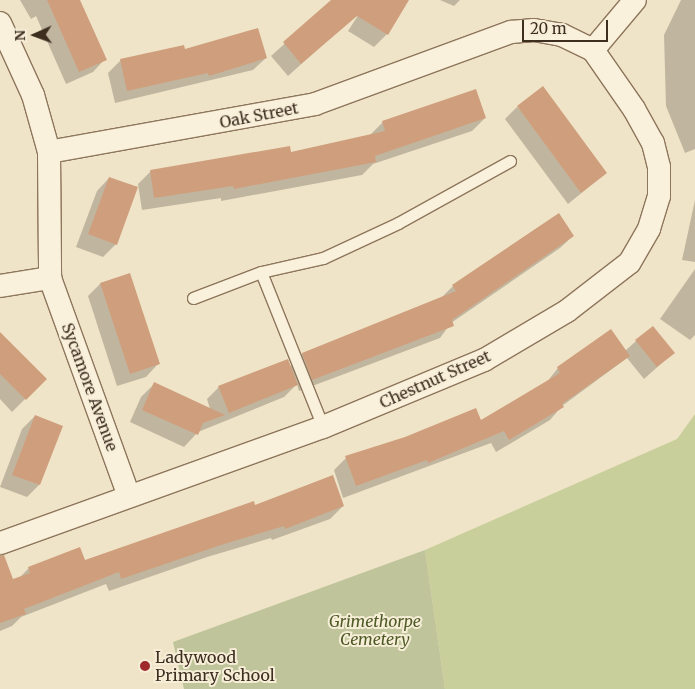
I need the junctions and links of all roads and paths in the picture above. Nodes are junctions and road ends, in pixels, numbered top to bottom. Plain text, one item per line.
1 (635, 0) edge
2 (0, 23) edge
3 (593, 50) junction
4 (49, 152) junction
5 (510, 160) dead end
6 (261, 272) junction
7 (50, 278) junction
8 (0, 286) edge
9 (193, 298) dead end
10 (323, 427) junction
11 (129, 496) junction
12 (0, 543) edge

1 - 3 street
2 - 4 street
3 - 4 street, Oak Street
3 - 10 street, Chestnut Street
4 - 7 street, Sycamore Avenue
5 - 6 lane
6 - 9 lane
6 - 10 lane
7 - 8 street
7 - 11 street, Sycamore Avenue
10 - 11 street, Chestnut Street
11 - 12 street, Chestnut Street

